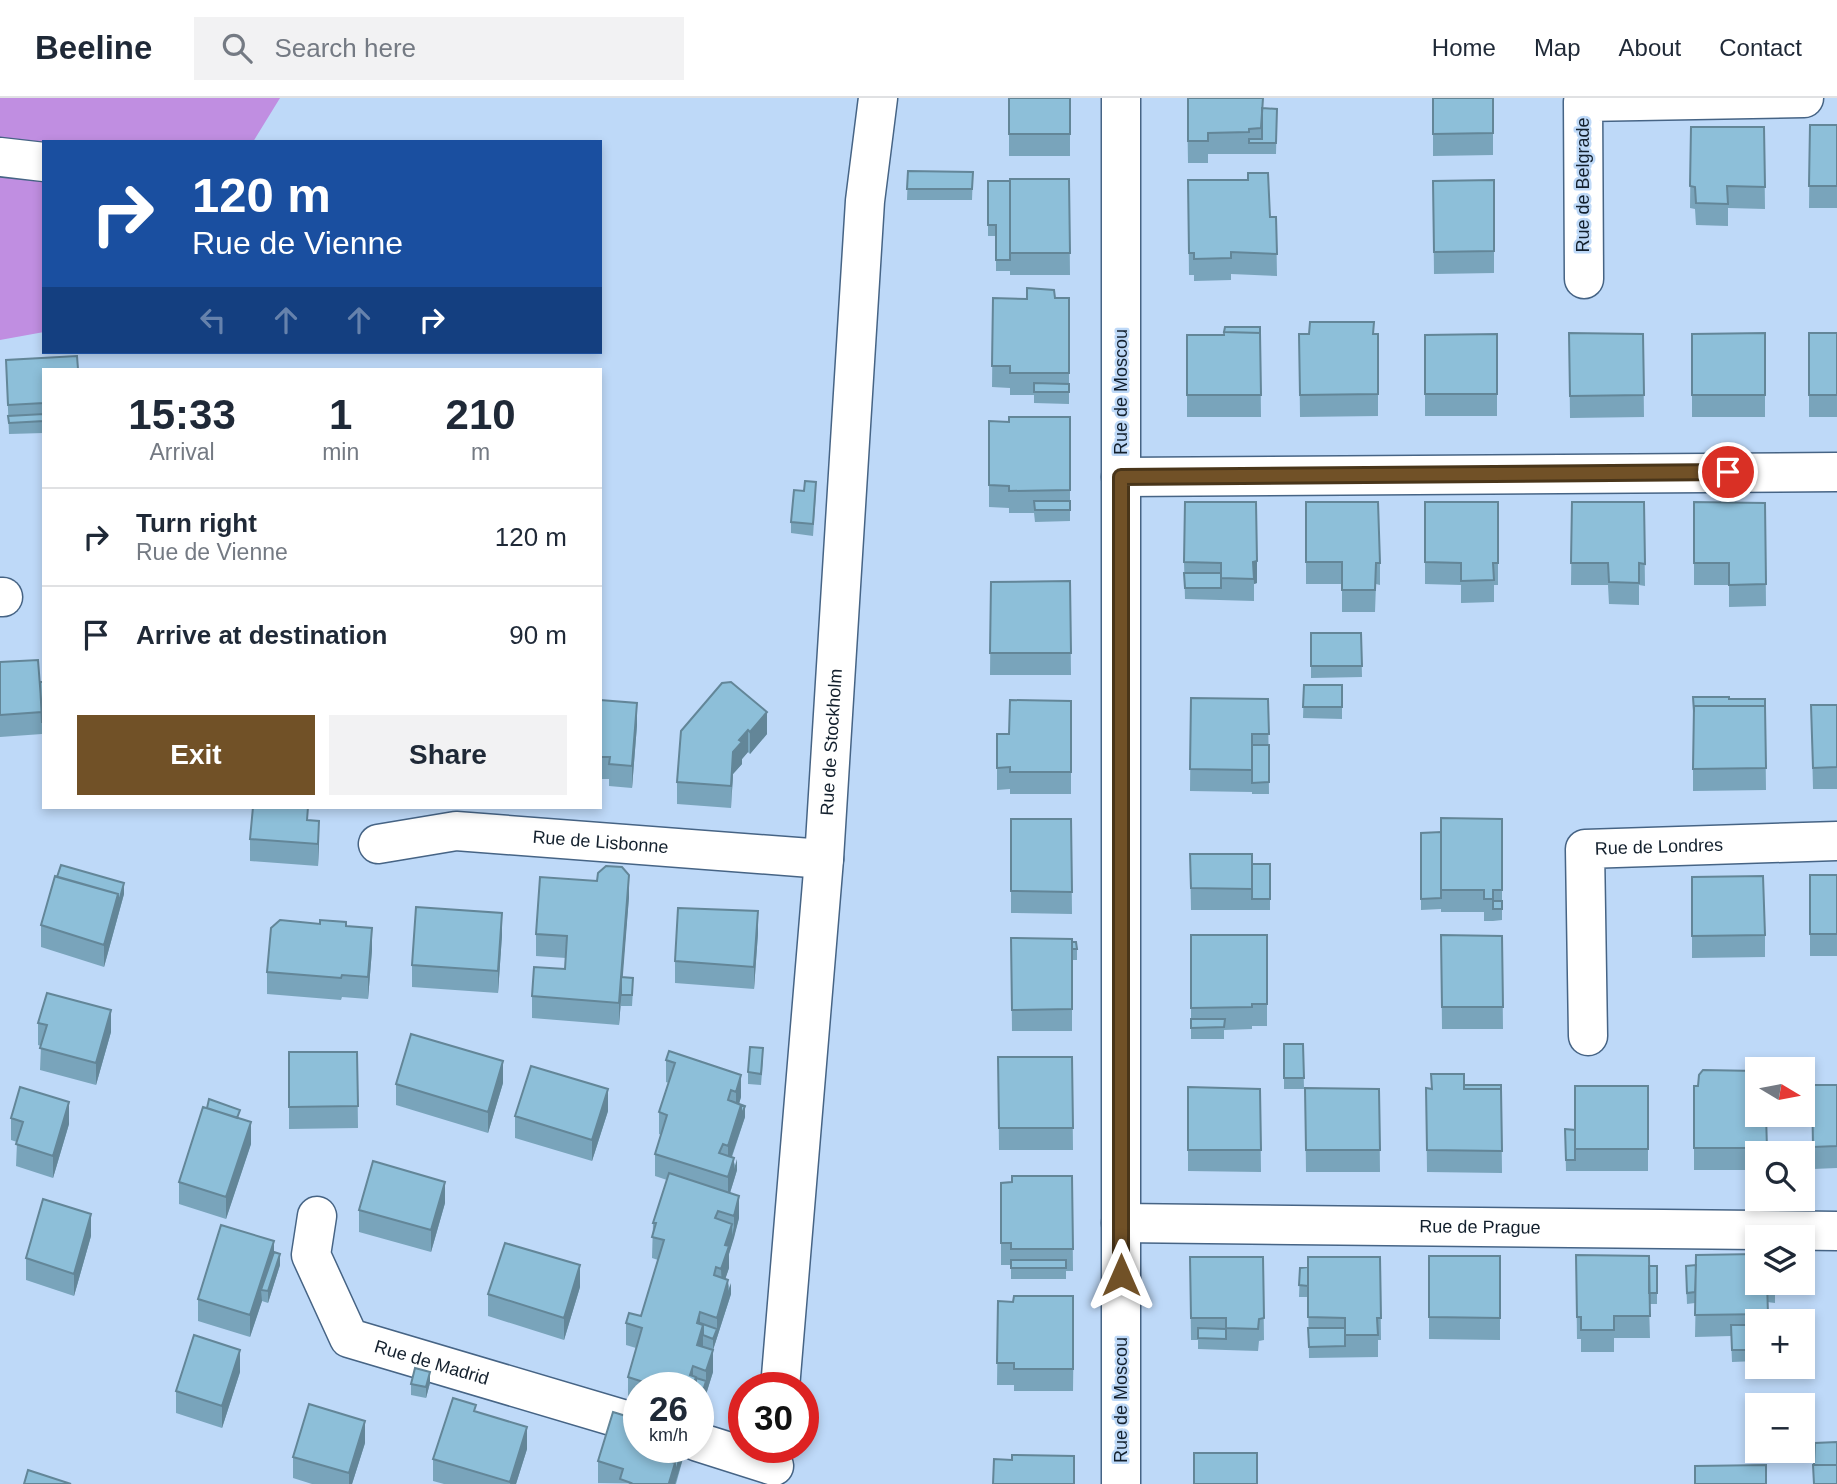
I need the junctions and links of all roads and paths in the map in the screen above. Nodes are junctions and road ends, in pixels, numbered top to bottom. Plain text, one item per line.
1 (878, 98) edge
2 (1121, 98) edge
3 (1804, 98) edge
4 (0, 157) edge
5 (42, 162) edge
6 (1584, 279) dead end
7 (1837, 472) edge
8 (1121, 477) junction
9 (1837, 841) edge
10 (377, 844) dead end
11 (824, 859) junction
12 (1588, 1036) dead end
13 (317, 1216) dead end
14 (1121, 1223) junction
15 (1837, 1231) edge
16 (781, 1372) edge
17 (623, 1419) edge
18 (714, 1447) edge
19 (774, 1466) edge
20 (1121, 1484) edge

1 - 11 street, Rue de Stockholm
2 - 8 street, Rue de Moscou
3 - 6 street, Rue de Belgrade
4 - 5 street
7 - 8 street
8 - 14 street, Rue de Moscou
9 - 12 street, Rue de Londres
10 - 11 street, Rue de Lisbonne
11 - 16 street, Rue de Stockholm
13 - 17 street, Rue de Madrid
14 - 15 street, Rue de Prague
14 - 20 street, Rue de Moscou
18 - 19 street

